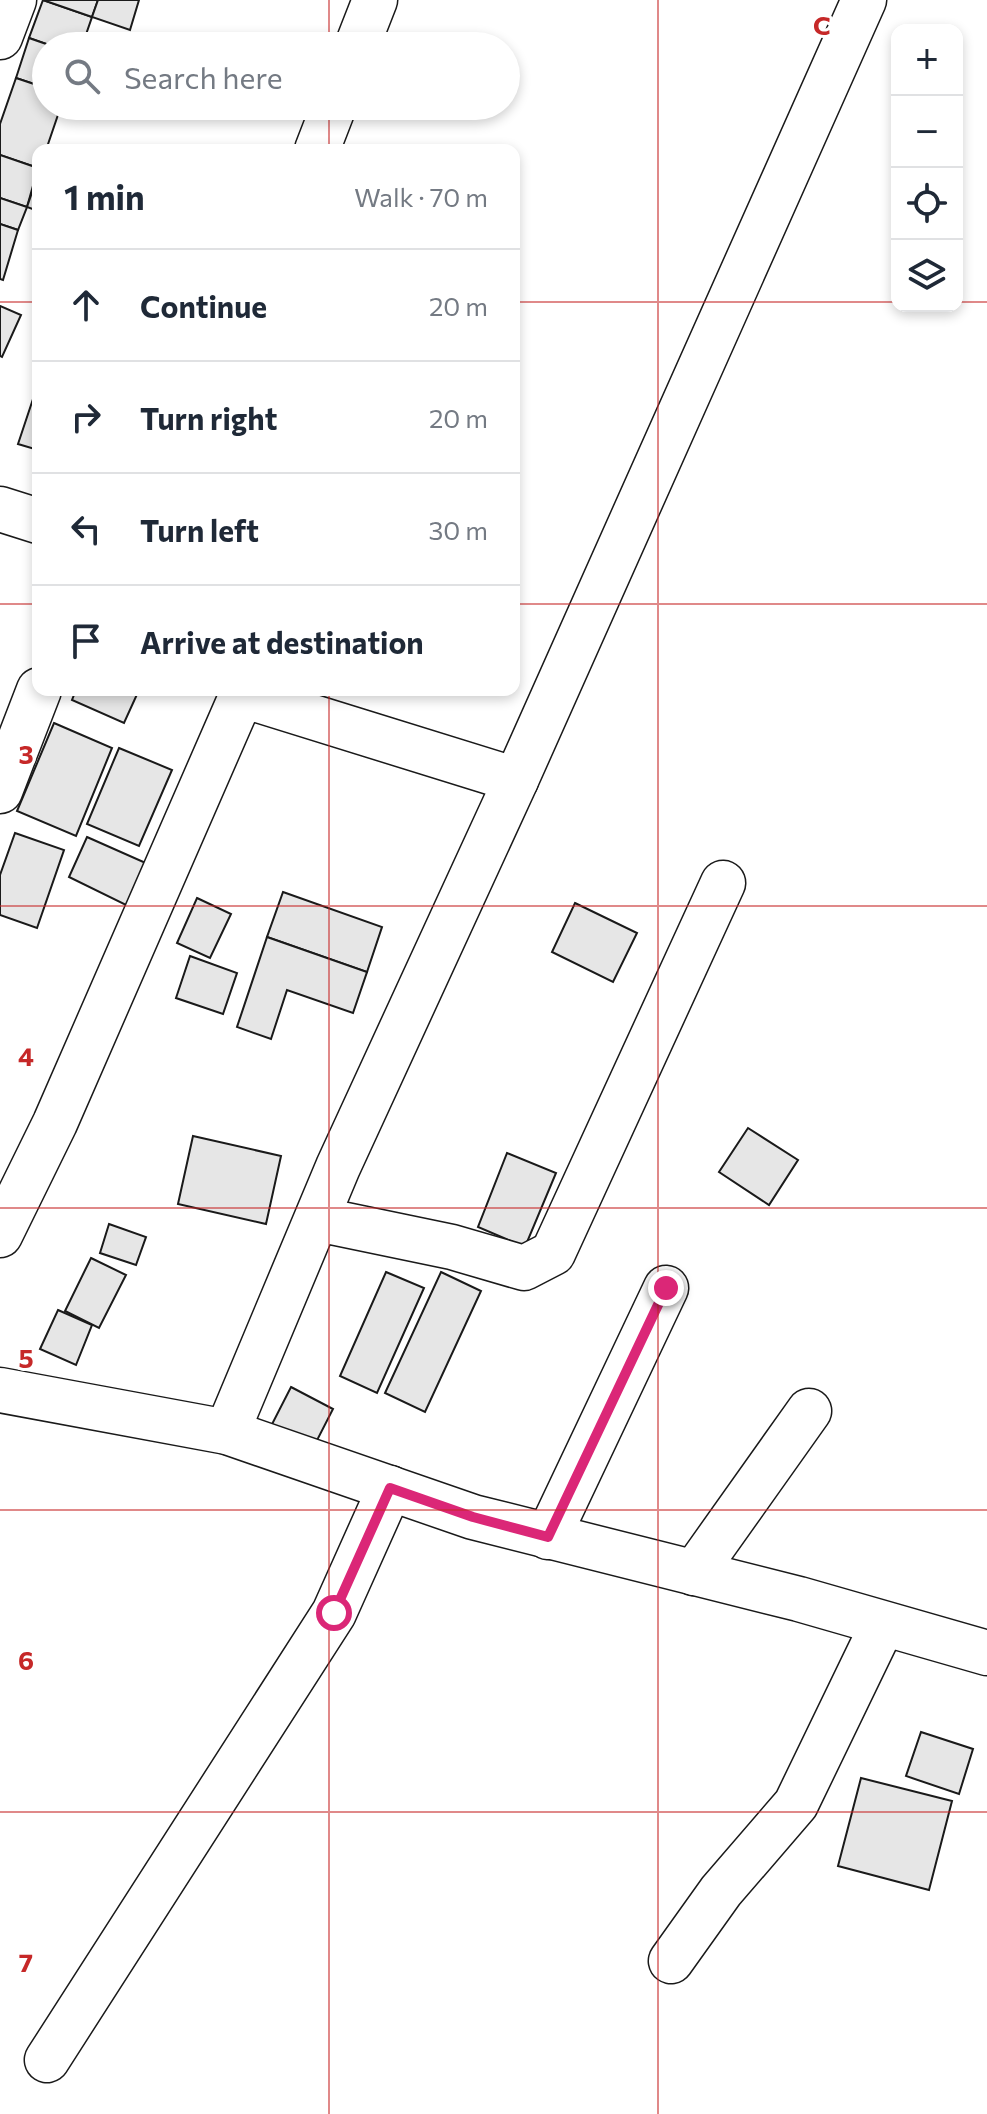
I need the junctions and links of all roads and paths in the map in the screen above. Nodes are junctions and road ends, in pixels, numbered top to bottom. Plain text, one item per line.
1 (14, 0) edge
2 (375, 0) edge
3 (864, 0) edge
4 (362, 32) edge
5 (0, 37) edge
6 (329, 120) edge
7 (319, 144) edge
8 (0, 509) edge
9 (32, 519) edge
10 (37, 696) edge
11 (242, 696) edge
12 (252, 696) edge
13 (516, 780) junction
14 (0, 791) edge
15 (723, 883) dead end
16 (317, 1219) junction
17 (0, 1235) edge
18 (666, 1288) dead end
19 (0, 1390) edge
20 (809, 1411) dead end
21 (227, 1432) junction
22 (390, 1488) junction
23 (548, 1537) junction
24 (694, 1573) junction
25 (883, 1624) junction
26 (987, 1653) edge
27 (671, 1961) dead end
28 (47, 2060) dead end

1 - 5 street
2 - 4 street
3 - 13 street
6 - 7 street
8 - 9 street
10 - 14 street
11 - 17 street
12 - 13 street
13 - 16 street
15 - 16 street
16 - 21 street
18 - 23 street
19 - 21 street
20 - 24 street
21 - 22 street
22 - 23 street
22 - 28 street
23 - 24 street
24 - 25 street
25 - 26 street
25 - 27 street

